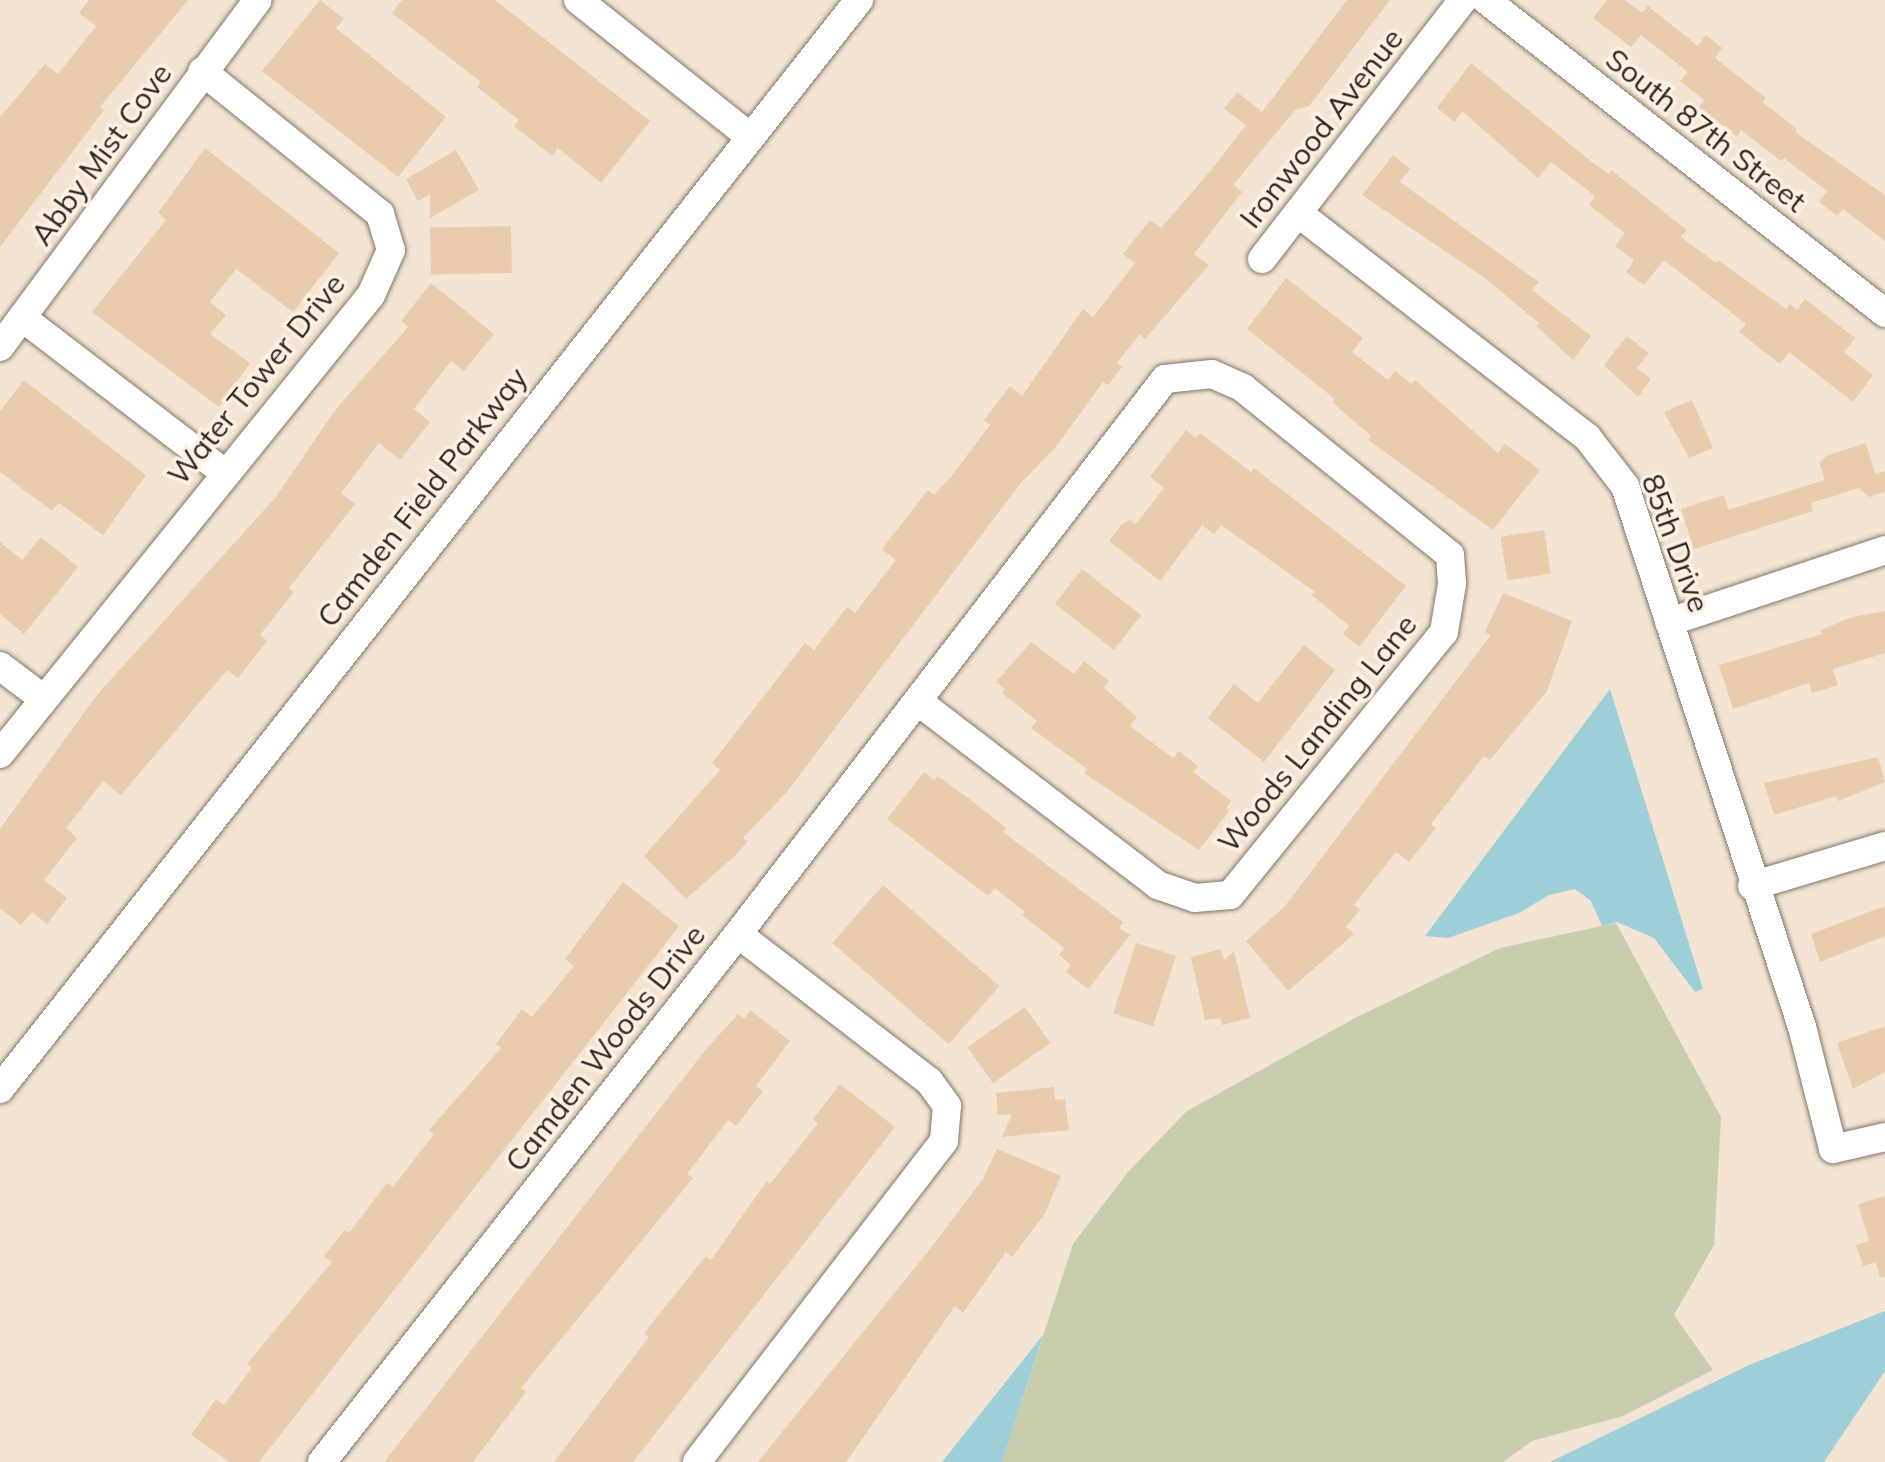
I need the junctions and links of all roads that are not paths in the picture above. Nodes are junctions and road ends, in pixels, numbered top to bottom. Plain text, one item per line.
1 (258, 0) edge
2 (578, 0) edge
3 (859, 0) edge
4 (1463, 0) edge
5 (1486, 0) edge
6 (202, 71) junction
7 (750, 137) junction
8 (1298, 213) junction
9 (1262, 259) dead end
10 (1885, 313) edge
11 (24, 319) junction
12 (0, 347) edge
13 (225, 473) junction
14 (1885, 550) edge
15 (1669, 622) junction
16 (0, 666) edge
17 (41, 697) junction
18 (919, 702) junction
19 (0, 754) edge
20 (1885, 846) edge
21 (1752, 886) junction
22 (738, 934) junction
23 (39, 1037) junction
24 (0, 1082) edge
25 (0, 1089) edge
26 (1885, 1137) edge
27 (322, 1462) edge
28 (697, 1462) edge

1 - 6 street, Abby Mist Cove
2 - 7 street
3 - 7 street, Camden Field Parkway
4 - 8 street, Ironwood Avenue
5 - 10 street, South 87th Street
6 - 11 street, Abby Mist Cove
6 - 13 street, Water Tower Drive
7 - 23 street, Camden Field Parkway
8 - 9 street, Ironwood Avenue
8 - 15 street, 85th Drive
11 - 12 street, Abby Mist Cove
11 - 13 street
13 - 17 street, Water Tower Drive
14 - 15 street
15 - 21 street, 85th Drive
16 - 17 street
17 - 19 street, Water Tower Drive
18 - 18 street, Woods Landing Lane
18 - 22 street, Woods Landing Lane
20 - 21 street
21 - 26 street, 85th Drive
22 - 27 street, Camden Woods Drive
22 - 28 street, Camden Woods Drive
23 - 24 street, Camden Field Parkway
23 - 25 street, Camden Field Parkway

